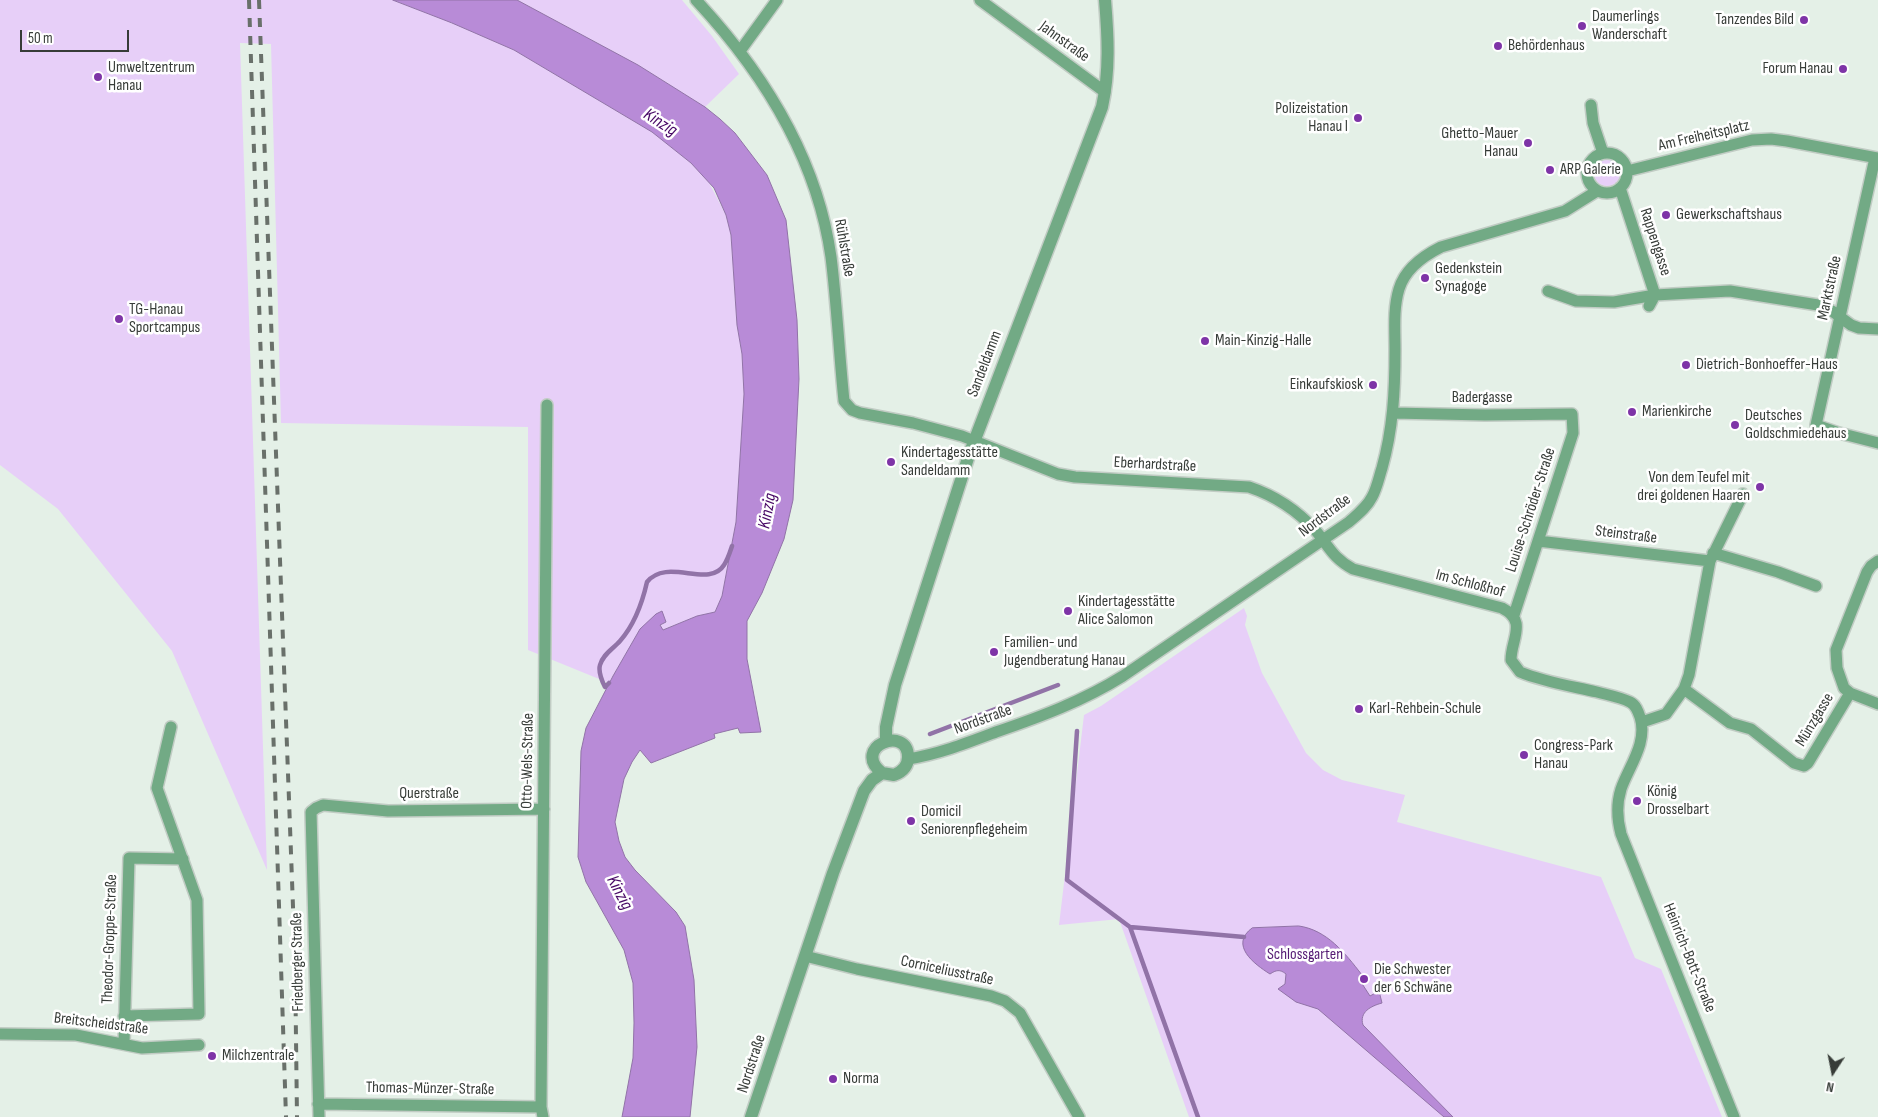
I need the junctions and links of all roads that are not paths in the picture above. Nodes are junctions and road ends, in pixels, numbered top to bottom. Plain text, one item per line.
1 (696, 0) edge
2 (778, 0) edge
3 (980, 0) edge
4 (1105, 0) edge
5 (740, 50) junction
6 (1105, 92) junction
7 (1591, 104) dead end
8 (1603, 153) junction
9 (1876, 158) edge
10 (1627, 171) junction
11 (1620, 188) junction
12 (1597, 191) junction
13 (1548, 290) dead end
14 (1655, 295) junction
15 (1649, 306) dead end
16 (1840, 316) junction
17 (1878, 329) edge
18 (547, 405) dead end
19 (1393, 413) junction
20 (1572, 414) joint
21 (974, 440) junction
22 (1878, 442) edge
23 (1743, 494) dead end
24 (1323, 540) junction
25 (1538, 541) junction
26 (1712, 557) junction
27 (1878, 561) edge
28 (1816, 586) dead end
29 (1514, 615) junction
30 (1684, 689) junction
31 (1850, 693) junction
32 (1878, 704) edge
33 (1642, 722) junction
34 (171, 727) dead end
35 (886, 741) junction
36 (908, 759) junction
37 (882, 773) junction
38 (316, 808) joint
39 (544, 809) junction
40 (183, 859) junction
41 (805, 956) junction
42 (124, 1016) junction
43 (0, 1034) edge
44 (124, 1044) junction
45 (199, 1045) dead end
46 (318, 1104) junction
47 (542, 1112) edge
48 (319, 1117) edge
49 (751, 1117) edge
50 (1079, 1117) edge
51 (1734, 1117) edge

1 - 5 street, Rühlstraße
2 - 5 street
3 - 6 street, Jahnstraße
4 - 6 street, Sandeldamm
5 - 21 street, Rühlstraße
6 - 21 street, Sandeldamm
7 - 8 street
8 - 10 street
8 - 12 street
9 - 10 street, Am Freiheitsplatz
9 - 16 street, Marktstraße
10 - 11 street
11 - 12 street
11 - 14 street, Rappengasse
12 - 19 street, Nordstraße
13 - 14 street
14 - 15 street, Rappengasse
14 - 16 street
16 - 17 street
16 - 22 street, Marktstraße
18 - 39 street, Otto-Wels-Straße
19 - 20 street, Badergasse
19 - 24 street, Nordstraße
20 - 25 street, Louise-Schröder-Straße
21 - 24 street, Eberhardstraße
21 - 35 street, Sandeldamm
23 - 26 street
24 - 29 street, Im Schloßhof
24 - 36 street, Nordstraße
25 - 26 street, Steinstraße
25 - 29 street, Louise-Schröder-Straße
26 - 28 street, Steinstraße
26 - 30 street
27 - 31 street
29 - 33 street, Im Schloßhof
30 - 31 street, Münzgasse
30 - 33 street
31 - 32 street
33 - 51 street, Heinrich-Bott-Straße
34 - 40 street
35 - 36 street
35 - 37 street
36 - 37 street
37 - 41 street, Nordstraße
38 - 39 street, Querstraße
38 - 46 street, Friedberger Straße
39 - 47 street, Otto-Wels-Straße
40 - 42 street, Theodor-Groppe-Straße
40 - 42 street
41 - 49 street, Nordstraße
41 - 50 street, Corniceliusstraße
42 - 44 street, Theodor-Groppe-Straße
43 - 44 street, Breitscheidstraße
44 - 45 street, Breitscheidstraße
46 - 47 street, Thomas-Münzer-Straße
46 - 48 street, Friedberger Straße

